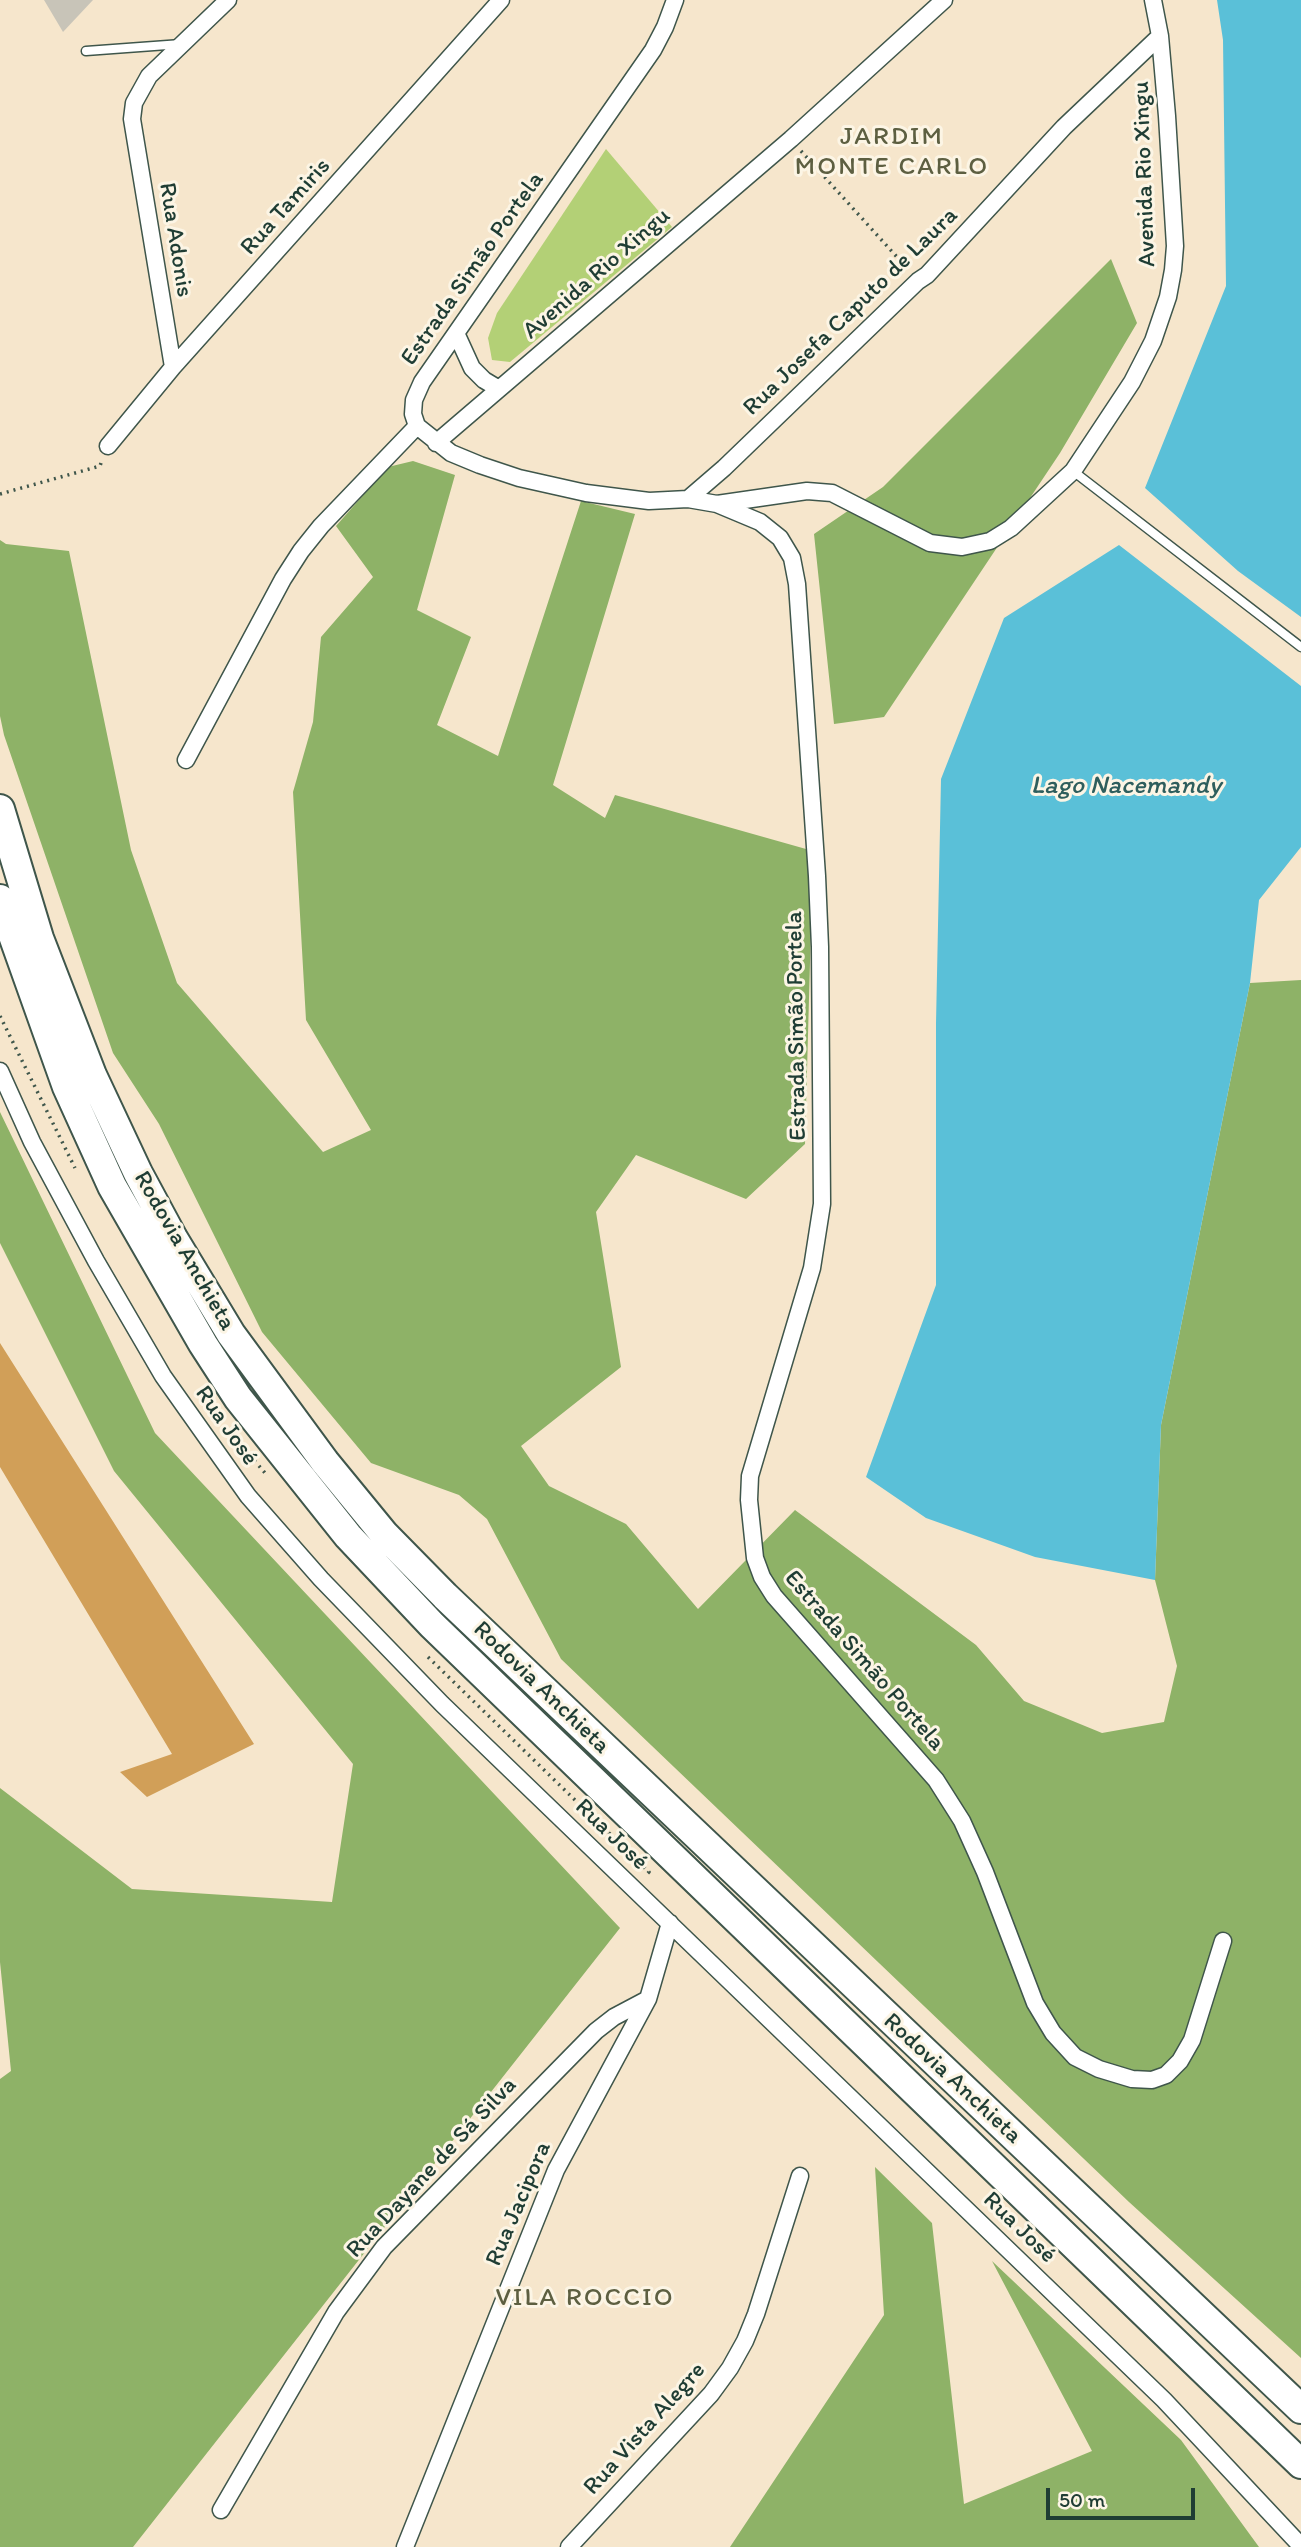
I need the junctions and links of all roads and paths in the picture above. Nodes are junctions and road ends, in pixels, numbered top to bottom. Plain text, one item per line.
1 (228, 0) edge
2 (501, 0) edge
3 (675, 0) edge
4 (944, 0) edge
5 (1153, 0) edge
6 (1160, 36) junction
7 (183, 44) junction
8 (86, 51) dead end
9 (791, 139) junction
10 (918, 281) junction
11 (456, 333) junction
12 (173, 367) junction
13 (499, 389) junction
14 (417, 426) junction
15 (436, 443) junction
16 (108, 446) joint
17 (1073, 471) junction
18 (0, 494) edge
19 (688, 499) junction
20 (717, 505) junction
21 (1301, 647) edge
22 (186, 760) dead end
23 (0, 808) edge
24 (0, 899) edge
25 (0, 1071) edge
26 (670, 1923) junction
27 (1223, 1941) dead end
28 (648, 1999) junction
29 (800, 2176) dead end
30 (1301, 2409) edge
31 (1301, 2464) edge
32 (221, 2510) dead end
33 (1301, 2546) edge
34 (405, 2547) edge
35 (569, 2547) edge

1 - 7 street
2 - 12 street, Rua Tamiris
3 - 11 street, Estrada Simão Portela
4 - 9 street, Avenida Rio Xingu
5 - 6 street, Avenida Rio Xingu
6 - 10 street, Rua Josefa Caputo de Laura
6 - 17 street, Avenida Rio Xingu
7 - 8 lane
7 - 12 street, Rua Adonis
9 - 10 path
9 - 13 street, Avenida Rio Xingu
10 - 19 street, Rua Josefa Caputo de Laura
11 - 13 street
11 - 14 street, Estrada Simão Portela
12 - 16 street, Rua Tamiris
13 - 15 street, Avenida Rio Xingu
14 - 15 street, Estrada Simão Portela
14 - 22 street
15 - 19 street, Estrada Simão Portela
16 - 18 path
17 - 20 street, Avenida Rio Xingu
17 - 21 lane
19 - 20 street, Estrada Simão Portela
20 - 27 street, Estrada Simão Portela
23 - 30 highway, Rodovia Anchieta
24 - 31 highway, Rodovia Anchieta
25 - 26 street, Rua José
26 - 28 street, Rua Jacipora
26 - 33 street, Rua José
28 - 32 street, Rua Dayane de Sá Silva
28 - 34 street, Rua Jacipora
29 - 35 street, Rua Vista Alegre

